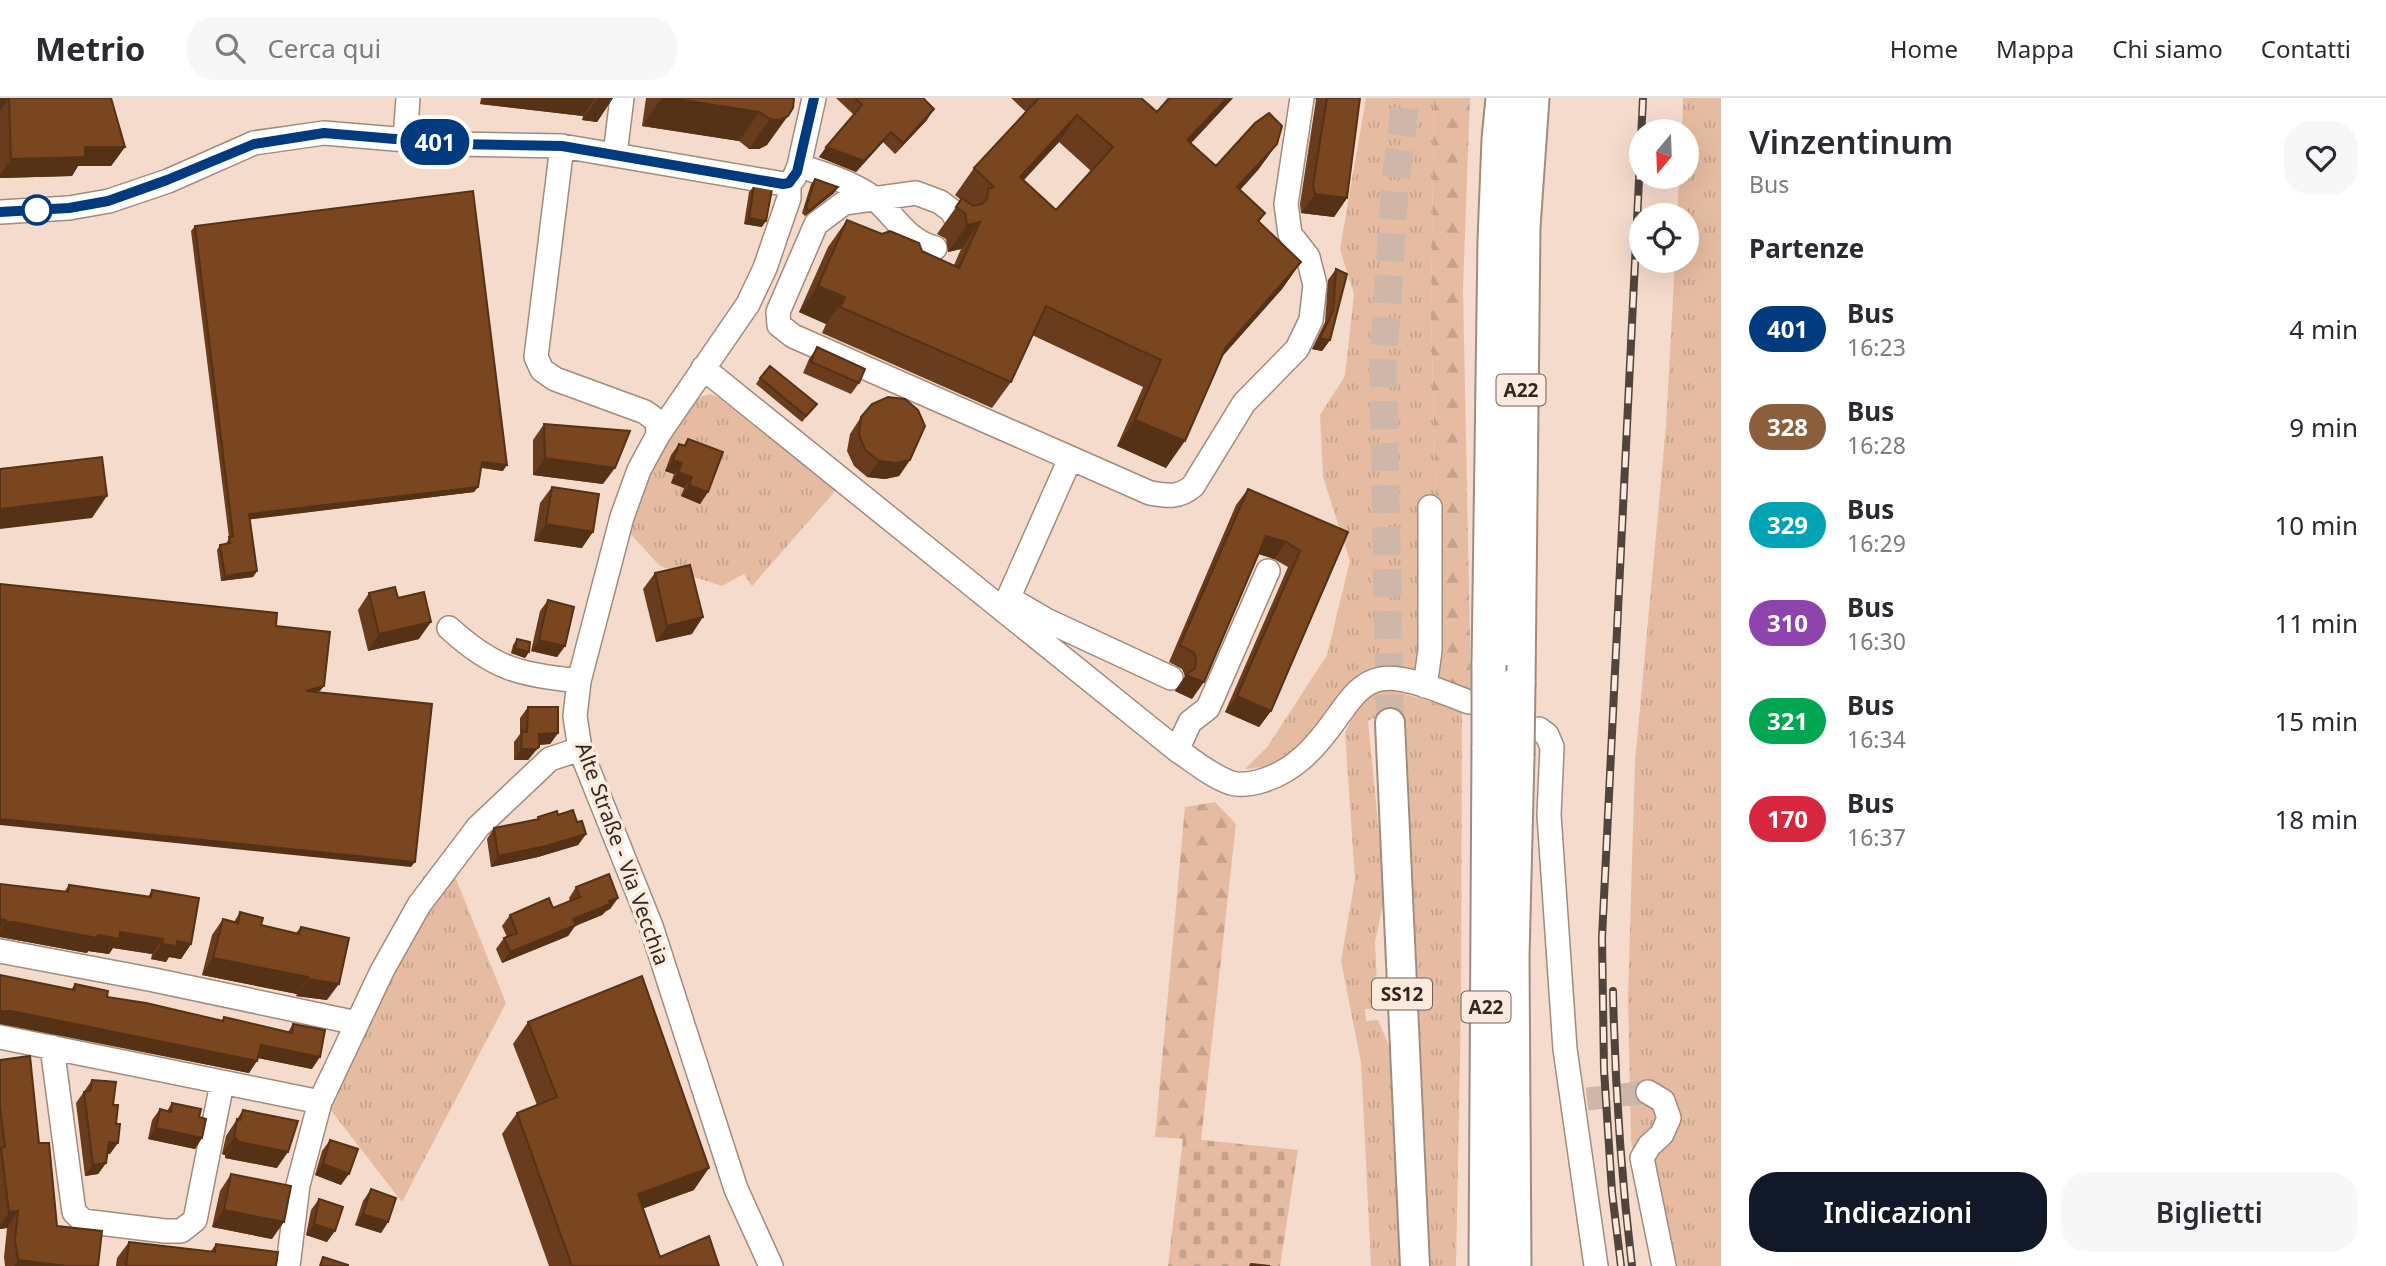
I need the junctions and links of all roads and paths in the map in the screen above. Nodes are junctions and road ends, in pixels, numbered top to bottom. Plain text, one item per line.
1 (408, 98) edge
2 (622, 98) edge
3 (814, 98) edge
4 (1302, 98) edge
5 (1503, 98) edge
6 (1532, 98) edge
7 (405, 139) junction
8 (562, 146) junction
9 (615, 154) junction
10 (794, 174) junction
11 (874, 198) junction
12 (0, 212) edge
13 (956, 219) edge
14 (935, 248) dead end
15 (703, 368) junction
16 (658, 435) junction
17 (1070, 459) junction
18 (1430, 507) dead end
19 (1268, 571) dead end
20 (1003, 610) junction
21 (449, 628) dead end
22 (1171, 678) dead end
23 (579, 681) junction
24 (1425, 686) junction
25 (1469, 702) dead end
26 (1390, 723) tunnel mouth
27 (1539, 729) dead end
28 (580, 749) junction
29 (1177, 750) junction
30 (1503, 752) junction
31 (0, 951) edge
32 (357, 1023) junction
33 (0, 1037) edge
34 (52, 1047) junction
35 (222, 1083) junction
36 (1648, 1093) dead end
37 (320, 1102) junction
38 (288, 1266) edge
39 (771, 1266) edge
40 (1415, 1266) edge
41 (1486, 1266) edge
42 (1514, 1266) edge
43 (1596, 1266) edge
44 (1664, 1266) edge

1 - 7 street
2 - 9 street
3 - 10 street, Alte Straße - Via Vecchia
4 - 17 street
5 - 30 highway, A22, bridge
6 - 30 highway, A22, bridge
7 - 8 street
7 - 12 street
8 - 9 street
8 - 16 street
9 - 10 street
10 - 11 street
10 - 15 street, Alte Straße - Via Vecchia
11 - 13 street
11 - 14 street
11 - 17 street
15 - 16 street, Alte Straße - Via Vecchia
15 - 20 street
16 - 23 street, Alte Straße - Via Vecchia
17 - 20 street
18 - 24 street
19 - 29 street
20 - 22 street
20 - 29 street
21 - 23 street
23 - 28 street, Alte Straße - Via Vecchia
24 - 25 street
24 - 29 street
26 - 40 main road, SS12
27 - 43 street
28 - 32 street
28 - 39 street, Alte Straße - Via Vecchia
30 - 41 highway, A22
30 - 42 highway, A22
31 - 32 street
32 - 37 street
33 - 34 street
34 - 35 street
34 - 35 street
35 - 37 street
36 - 44 street
37 - 38 street

